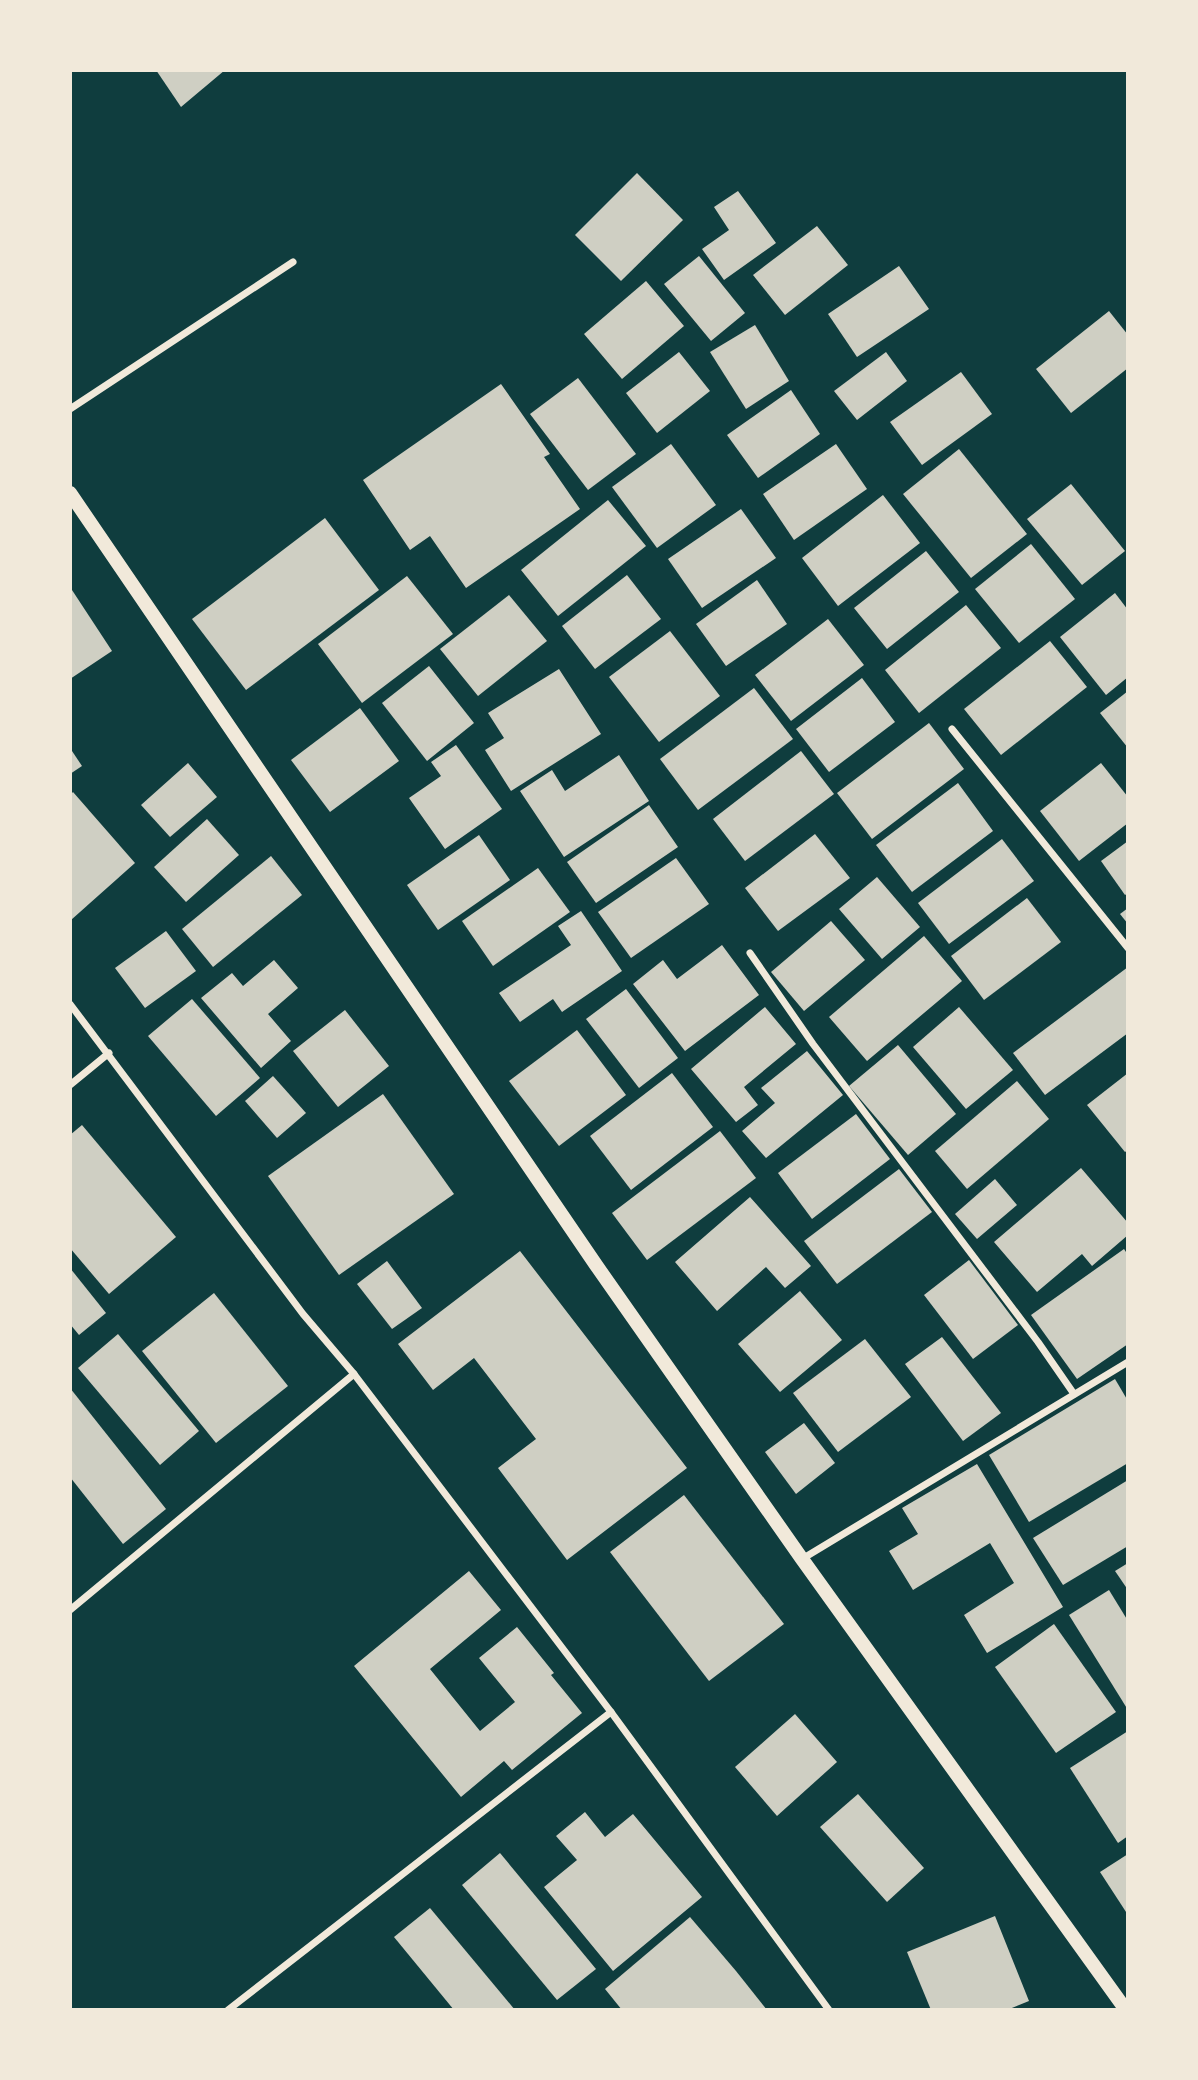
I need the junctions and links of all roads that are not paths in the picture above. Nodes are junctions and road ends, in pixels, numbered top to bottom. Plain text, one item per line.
1 (293, 262) dead end
2 (70, 409) edge
3 (70, 494) edge
4 (952, 729) dead end
5 (1128, 948) edge
6 (750, 953) dead end
7 (70, 1004) edge
8 (109, 1054) junction
9 (70, 1085) edge
10 (1128, 1362) edge
11 (355, 1374) junction
12 (1074, 1394) junction
13 (802, 1559) junction
14 (70, 1610) edge
15 (611, 1712) junction
16 (228, 2010) edge
17 (829, 2010) edge
18 (1126, 2010) edge

1 - 2 street
3 - 13 main road
4 - 5 street
6 - 12 street
7 - 8 street
8 - 9 street
8 - 11 street
10 - 12 street
11 - 14 street
11 - 15 street
12 - 13 street
13 - 18 main road
15 - 16 street
15 - 17 street

